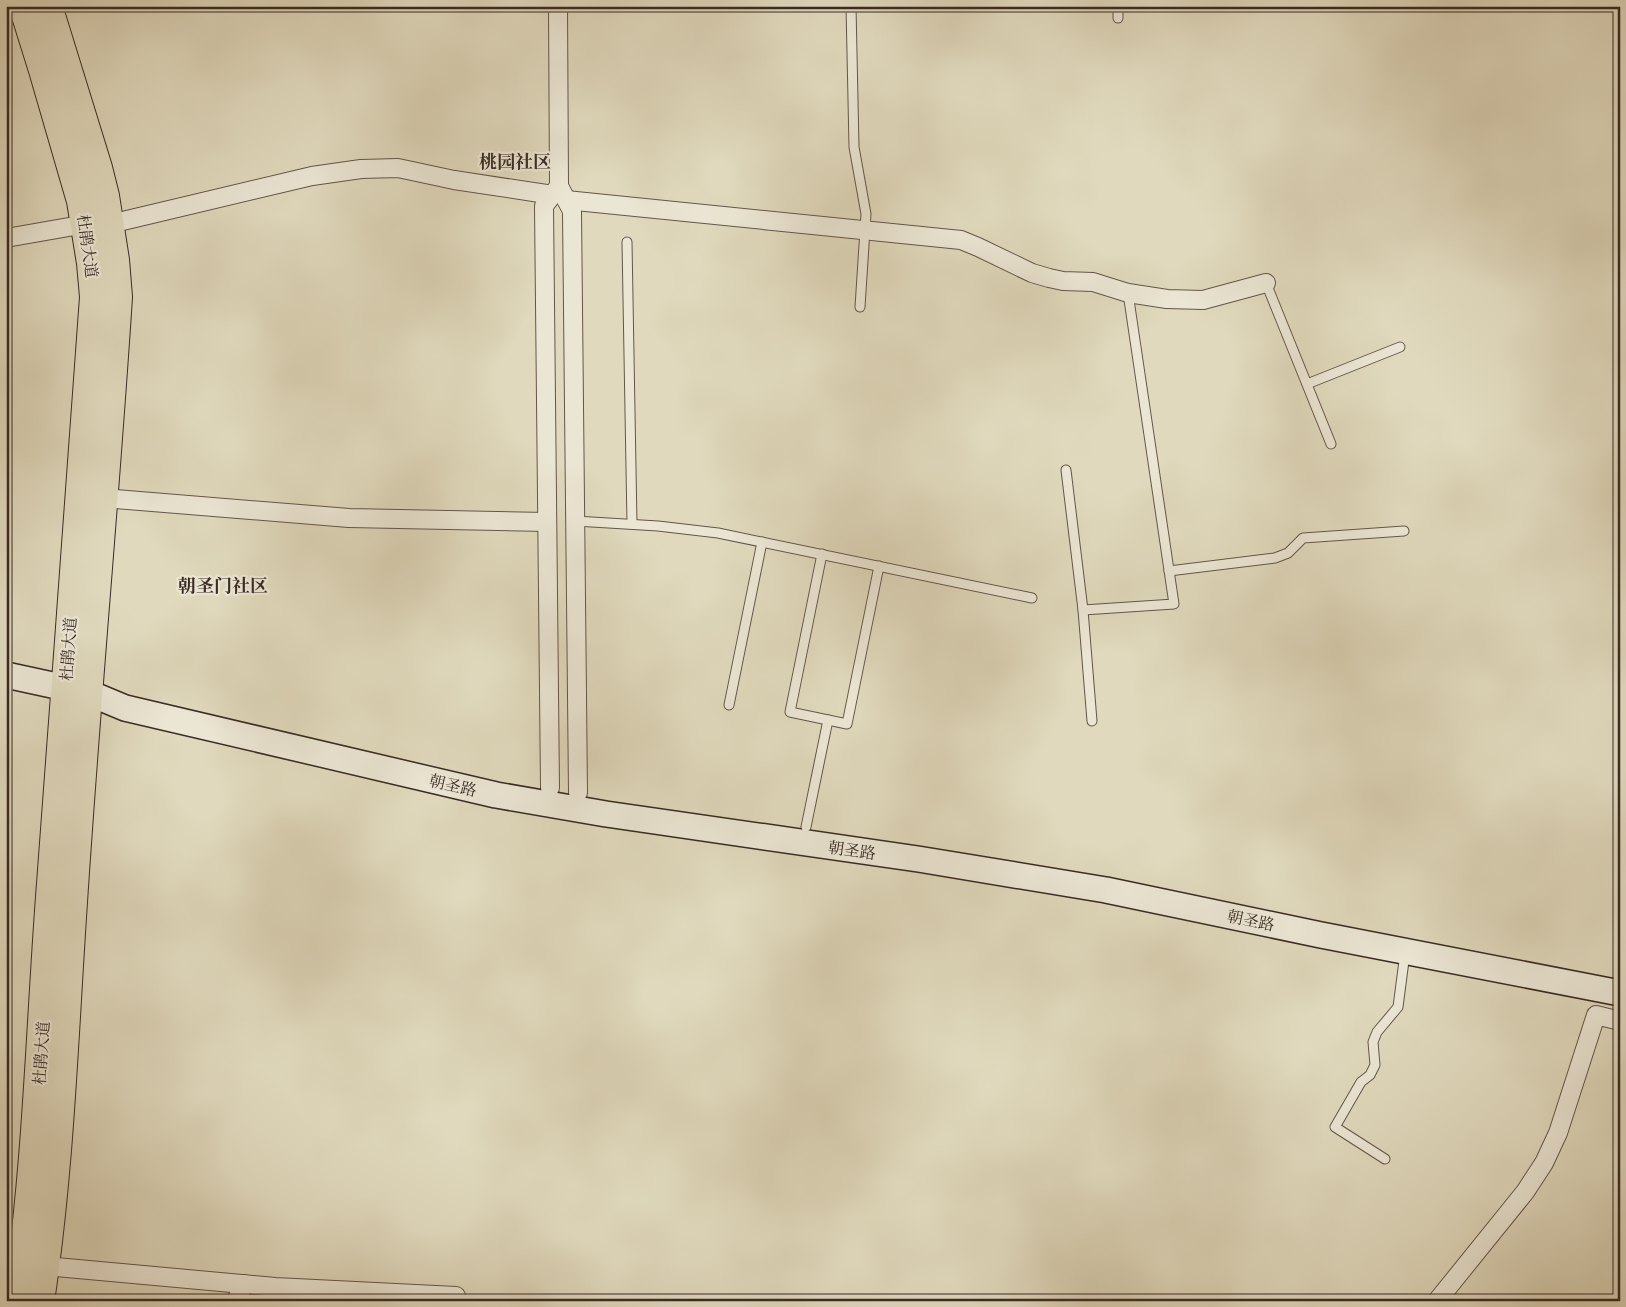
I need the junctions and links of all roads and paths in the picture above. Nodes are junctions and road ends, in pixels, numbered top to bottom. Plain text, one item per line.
1 (23, 6) edge
2 (48, 6) edge
3 (558, 6) edge
4 (851, 6) edge
5 (1118, 6) edge
6 (1118, 18) dead end
7 (559, 194) junction
8 (98, 224) junction
9 (865, 231) junction
10 (6, 238) edge
11 (627, 242) dead end
12 (1266, 283) joint
13 (1128, 293) junction
14 (860, 307) dead end
15 (1400, 347) dead end
16 (1307, 384) junction
17 (1331, 444) dead end
18 (1066, 470) dead end
19 (104, 498) junction
20 (575, 521) junction
21 (547, 522) junction
22 (632, 524) junction
23 (1404, 531) dead end
24 (762, 542) junction
25 (822, 554) junction
26 (879, 566) junction
27 (1169, 571) junction
28 (1032, 598) dead end
29 (1083, 610) junction
30 (6, 675) edge
31 (77, 691) junction
32 (729, 705) dead end
33 (828, 720) junction
34 (1092, 721) dead end
35 (550, 788) junction
36 (578, 793) junction
37 (806, 826) junction
38 (1405, 951) junction
39 (1620, 976) edge
40 (1620, 993) edge
41 (1620, 1021) edge
42 (1385, 1158) dead end
43 (25, 1264) edge
44 (244, 1284) junction
45 (456, 1296) dead end
46 (17, 1301) edge
47 (40, 1301) edge
48 (236, 1301) edge
49 (1437, 1301) edge

1 - 8 highway, 杜鹃大道
2 - 8 highway, 杜鹃大道
3 - 7 street
4 - 9 lane
5 - 6 lane
7 - 8 street
7 - 9 street
7 - 20 street
7 - 21 street
8 - 10 street
8 - 19 highway, 杜鹃大道
8 - 31 highway, 杜鹃大道
9 - 13 street
9 - 14 lane
11 - 22 lane
12 - 13 street
12 - 16 lane
13 - 27 lane
15 - 16 lane
16 - 17 lane
18 - 29 lane
19 - 21 street
19 - 31 highway, 杜鹃大道
20 - 22 lane
20 - 36 street
21 - 35 street
22 - 24 lane
23 - 27 lane
24 - 25 lane
24 - 32 lane
25 - 26 lane
25 - 33 lane
26 - 28 lane
26 - 33 lane
27 - 29 lane
29 - 34 lane
30 - 31 main road, 朝圣路
31 - 35 main road, 朝圣路
31 - 38 main road, 朝圣路
31 - 43 highway, 杜鹃大道
33 - 37 lane
35 - 36 main road, 朝圣路
36 - 37 main road, 朝圣路
37 - 39 main road, 朝圣路
38 - 40 main road, 朝圣路
38 - 42 lane
41 - 49 street
43 - 44 street
43 - 46 highway, 杜鹃大道
43 - 47 highway, 杜鹃大道
44 - 45 street
44 - 48 street

